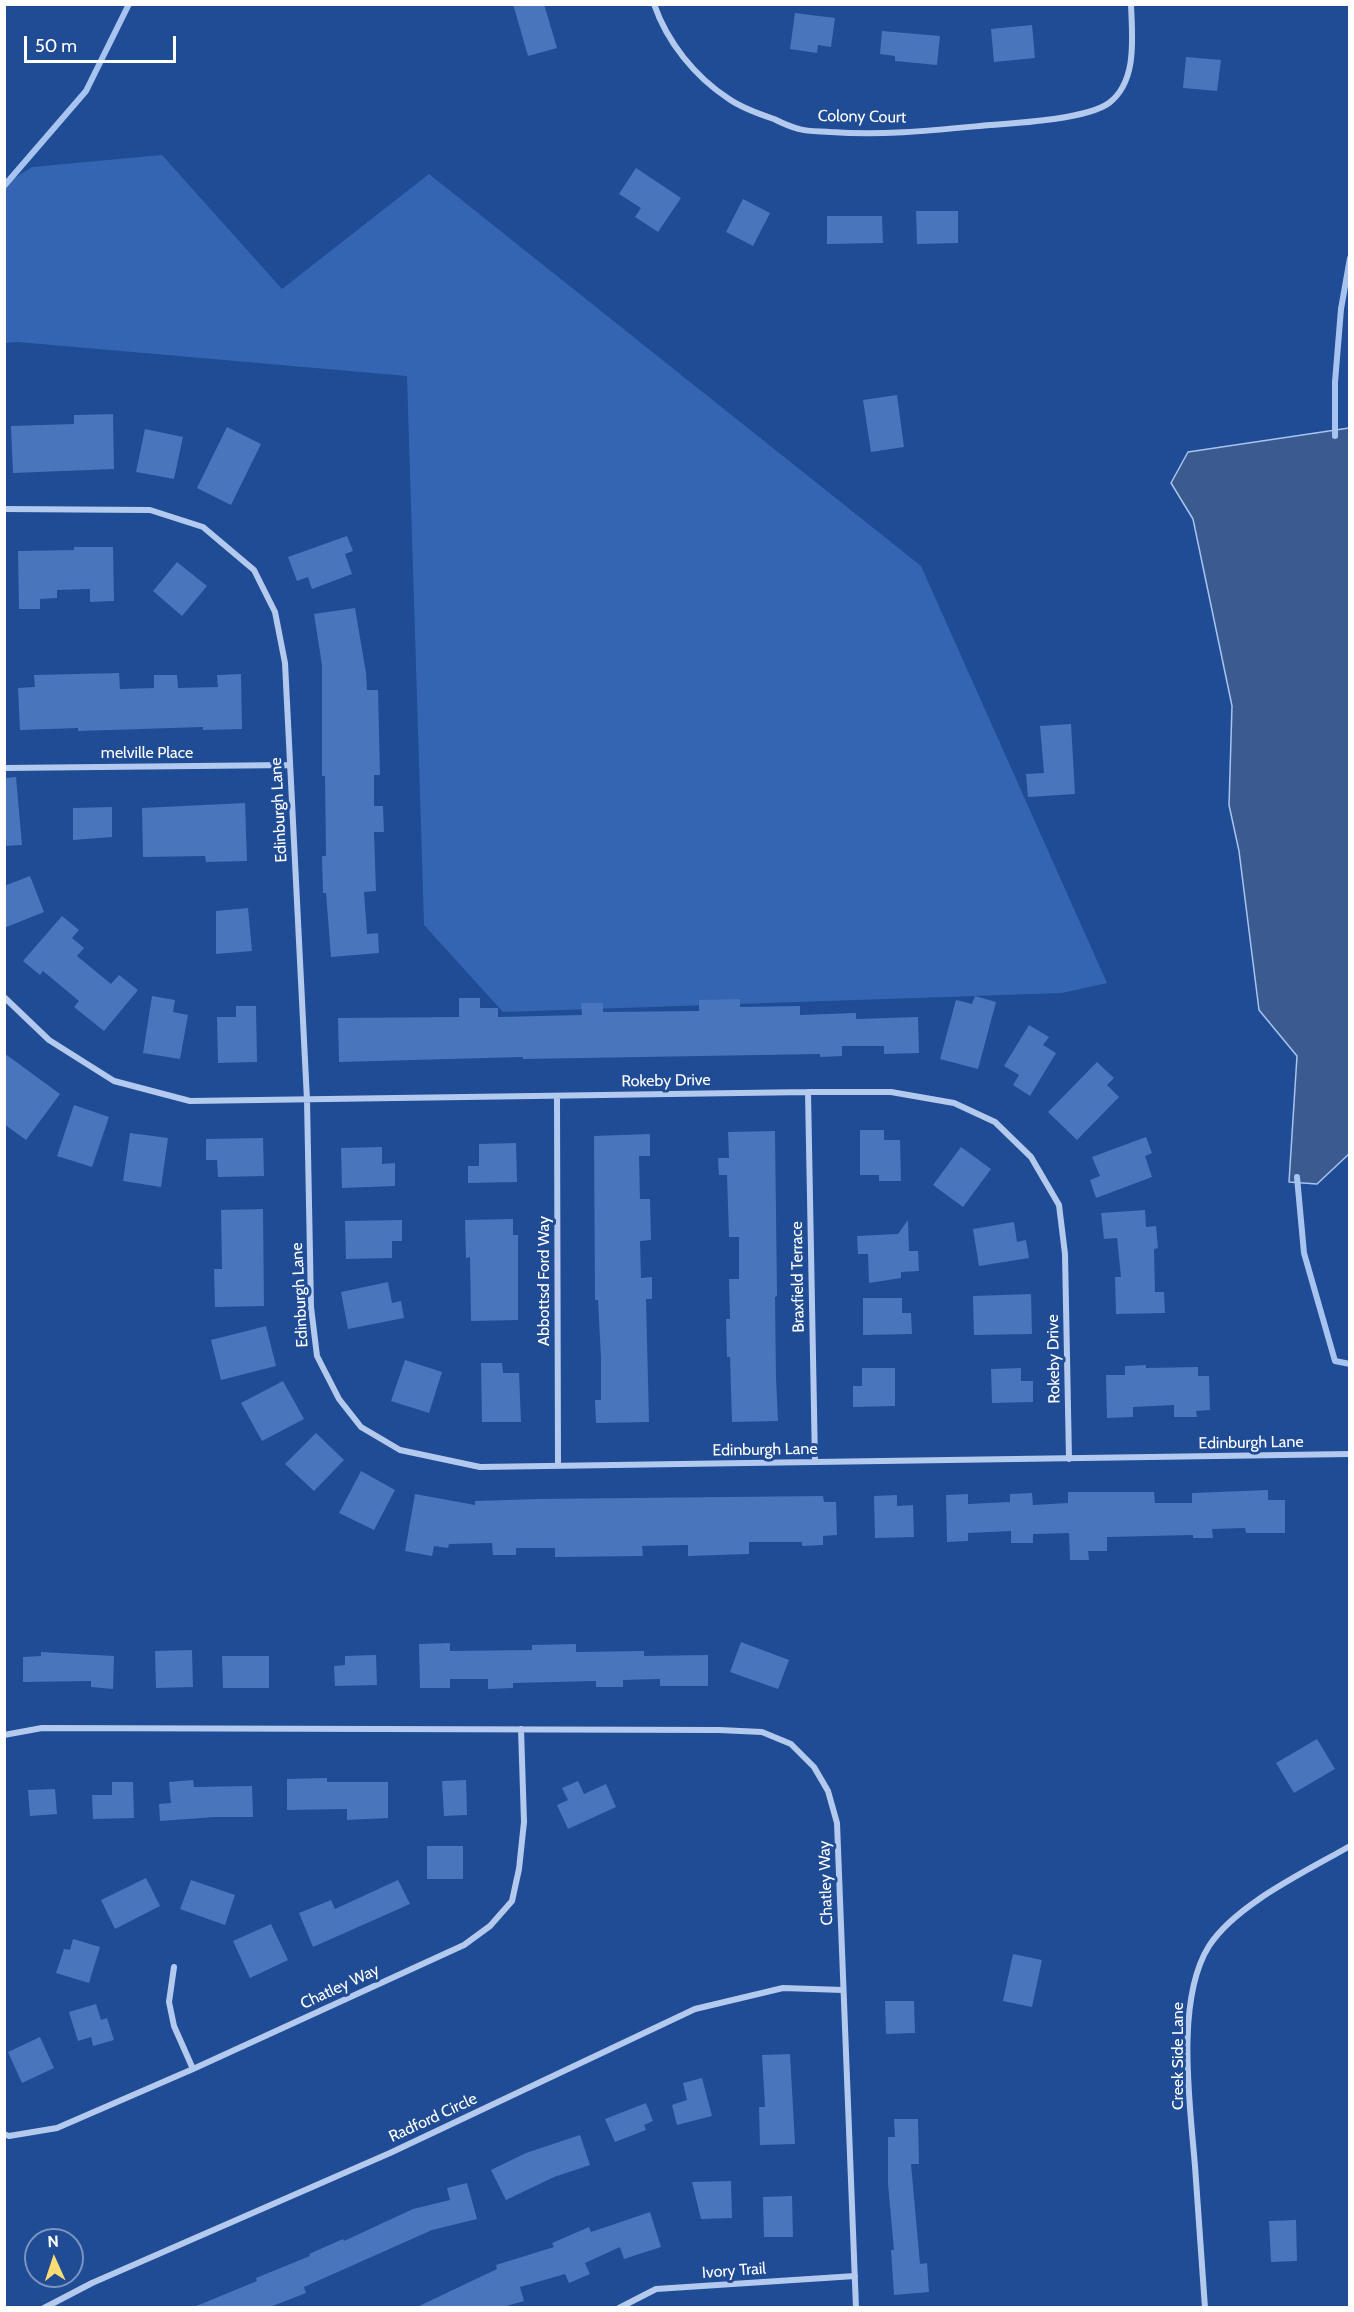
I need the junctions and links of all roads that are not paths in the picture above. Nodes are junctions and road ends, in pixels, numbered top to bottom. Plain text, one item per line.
1 (654, 4) edge
2 (1131, 4) edge
3 (4, 509) edge
4 (290, 765) junction
5 (4, 768) edge
6 (4, 997) edge
7 (808, 1092) junction
8 (557, 1096) junction
9 (307, 1100) junction
10 (1350, 1455) edge
11 (1069, 1459) junction
12 (815, 1462) junction
13 (558, 1466) junction
14 (521, 1729) junction
15 (4, 1735) edge
16 (1350, 1846) edge
17 (174, 1967) dead end
18 (843, 1990) junction
19 (193, 2069) junction
20 (4, 2134) edge
21 (855, 2276) junction
22 (44, 2307) edge
23 (619, 2307) edge
24 (856, 2307) edge
25 (1205, 2307) edge

1 - 2 street, Colony Court
3 - 4 street, Edinburgh Lane
4 - 5 street, melville Place
4 - 9 street, Edinburgh Lane
6 - 9 street, Rokeby Drive
7 - 8 street, Rokeby Drive
7 - 11 street, Rokeby Drive
7 - 12 street, Braxfield Terrace
8 - 9 street, Rokeby Drive
8 - 13 street, Abbottsd Ford Way
9 - 13 street, Edinburgh Lane
10 - 11 street, Edinburgh Lane
11 - 12 street, Edinburgh Lane
12 - 13 street, Edinburgh Lane
14 - 15 street, Chatley Way
14 - 18 street, Chatley Way
14 - 19 street, Chatley Way
16 - 25 street, Creek Side Lane
17 - 19 street
18 - 21 street, Chatley Way
18 - 22 street, Radford Circle
19 - 20 street, Chatley Way
21 - 23 street, Ivory Trail
21 - 24 street, Chatley Way

